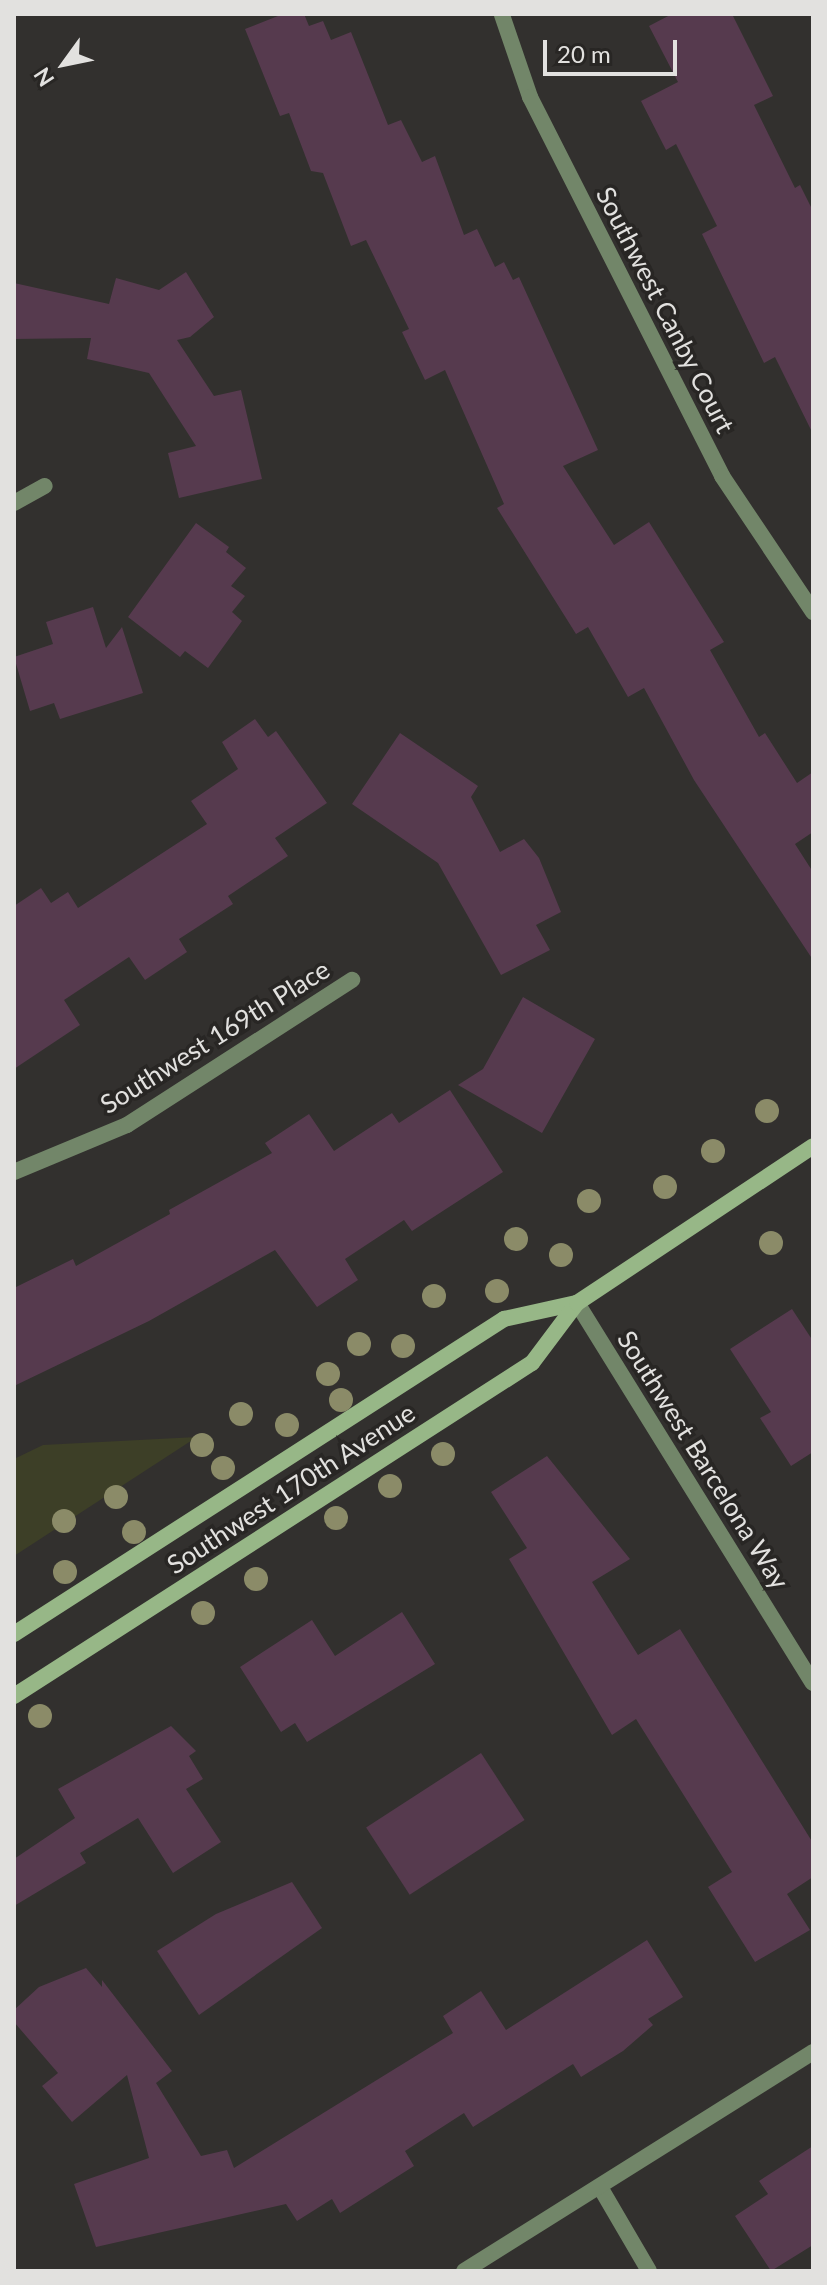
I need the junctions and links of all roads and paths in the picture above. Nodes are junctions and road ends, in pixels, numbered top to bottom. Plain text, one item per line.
1 (502, 15) edge
2 (45, 486) dead end
3 (14, 503) edge
4 (813, 612) edge
5 (352, 980) dead end
6 (813, 1146) edge
7 (14, 1172) edge
8 (577, 1303) junction
9 (14, 1634) edge
10 (813, 1683) edge
11 (14, 1696) edge
12 (813, 2052) edge
13 (600, 2187) junction
14 (464, 2271) edge
15 (649, 2271) edge

1 - 4 street, Southwest Canby Court
2 - 3 street
5 - 7 street, Southwest 169th Place
6 - 8 main road, Southwest 170th Avenue
8 - 9 main road, Southwest 170th Avenue
8 - 10 street, Southwest Barcelona Way
8 - 11 main road, Southwest 170th Avenue
12 - 13 street
13 - 14 street
13 - 15 street

